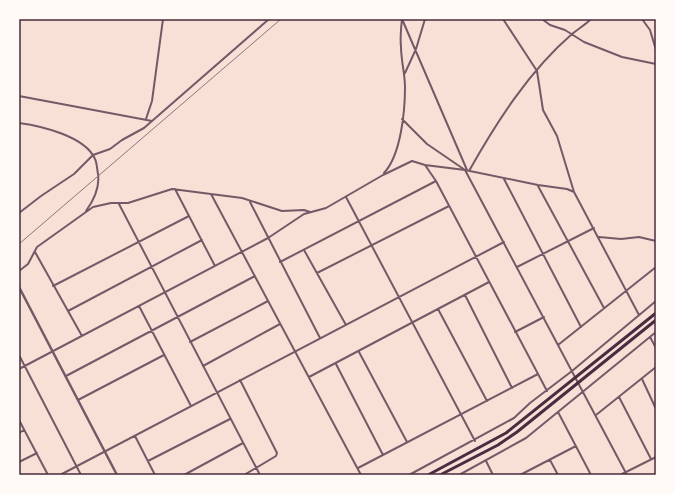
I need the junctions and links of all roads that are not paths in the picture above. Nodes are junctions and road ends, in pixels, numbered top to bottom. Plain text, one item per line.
1 (164, 19) edge
2 (269, 19) edge
3 (402, 19) edge
4 (425, 19) edge
5 (503, 19) edge
6 (542, 19) edge
7 (591, 19) edge
8 (642, 19) edge
9 (572, 34) junction
10 (416, 49) junction
11 (656, 50) edge
12 (656, 64) edge
13 (537, 71) junction
14 (404, 74) junction
15 (19, 96) edge
16 (402, 119) junction
17 (146, 120) junction
18 (152, 121) junction
19 (19, 123) edge
20 (93, 155) junction
21 (425, 165) junction
22 (467, 171) junction
23 (383, 175) junction
24 (504, 179) junction
25 (436, 181) junction
26 (538, 185) junction
27 (175, 188) junction
28 (574, 192) junction
29 (211, 194) junction
30 (346, 197) junction
31 (250, 201) junction
32 (119, 204) junction
33 (449, 206) junction
34 (85, 212) junction
35 (310, 212) junction
36 (19, 214) edge
37 (189, 216) junction
38 (359, 222) junction
39 (594, 228) junction
40 (599, 237) junction
41 (268, 238) junction
42 (202, 240) junction
43 (656, 240) edge
44 (504, 242) junction
45 (567, 242) junction
46 (138, 243) junction
47 (371, 246) junction
48 (304, 250) junction
49 (35, 252) junction
50 (242, 252) junction
51 (543, 254) junction
52 (476, 257) junction
53 (280, 262) junction
54 (215, 266) junction
55 (151, 267) junction
56 (517, 267) junction
57 (656, 267) edge
58 (19, 271) edge
59 (317, 273) junction
60 (255, 276) junction
61 (489, 282) junction
62 (54, 286) junction
63 (19, 287) edge
64 (625, 290) junction
65 (164, 293) junction
66 (465, 295) junction
67 (399, 297) junction
68 (268, 301) junction
69 (656, 301) edge
70 (139, 306) junction
71 (604, 308) junction
72 (438, 309) junction
73 (68, 311) junction
74 (656, 312) edge
75 (639, 315) junction
76 (177, 317) junction
77 (544, 317) junction
78 (656, 320) edge
79 (412, 323) junction
80 (280, 324) junction
81 (346, 325) junction
82 (581, 327) junction
83 (152, 331) junction
84 (516, 332) junction
85 (656, 332) edge
86 (82, 336) junction
87 (650, 337) junction
88 (320, 338) junction
89 (190, 342) junction
90 (558, 345) junction
91 (656, 348) edge
92 (53, 351) junction
93 (359, 351) junction
94 (295, 352) junction
95 (19, 355) edge
96 (164, 355) junction
97 (336, 363) junction
98 (25, 366) junction
99 (203, 366) junction
100 (656, 367) edge
101 (19, 369) edge
102 (572, 371) junction
103 (538, 374) junction
104 (66, 376) junction
105 (309, 377) junction
106 (576, 378) junction
107 (642, 379) junction
108 (240, 380) junction
109 (578, 382) junction
110 (512, 388) junction
111 (547, 390) junction
112 (583, 391) junction
113 (216, 392) junction
114 (619, 397) junction
115 (78, 400) junction
116 (487, 401) junction
117 (191, 406) junction
118 (656, 409) edge
119 (558, 412) junction
120 (461, 414) junction
121 (596, 415) junction
122 (230, 419) junction
123 (19, 420) edge
124 (24, 430) junction
125 (19, 433) edge
126 (135, 436) junction
127 (475, 441) junction
128 (407, 442) junction
129 (244, 444) junction
130 (576, 446) junction
131 (105, 452) junction
132 (37, 453) junction
133 (383, 455) junction
134 (656, 457) edge
135 (651, 459) junction
136 (550, 460) junction
137 (148, 461) junction
138 (486, 461) junction
139 (19, 462) edge
140 (76, 466) junction
141 (256, 468) junction
142 (358, 468) junction
143 (525, 474) edge
144 (626, 474) edge
145 (48, 475) edge
146 (60, 475) edge
147 (81, 475) edge
148 (117, 475) edge
149 (155, 475) edge
150 (184, 475) edge
151 (244, 475) edge
152 (260, 475) edge
153 (361, 475) edge
154 (409, 475) edge
155 (428, 475) edge
156 (440, 475) edge
157 (459, 475) edge
158 (493, 475) edge
159 (520, 475) edge
160 (558, 475) edge
161 (591, 475) edge
162 (620, 475) edge

1 - 17 street
2 - 18 street
3 - 10 street
3 - 14 street
4 - 10 street
5 - 13 street
6 - 9 street
7 - 9 street
8 - 11 street
9 - 12 street
9 - 13 street
10 - 14 street
10 - 22 street
13 - 22 street
13 - 28 street
14 - 16 street
15 - 17 street
16 - 22 street
16 - 23 street
17 - 18 street
18 - 20 street
19 - 20 street
20 - 34 street
20 - 36 street
21 - 22 street
21 - 23 street
21 - 25 street
22 - 24 street
22 - 44 street
23 - 30 street
24 - 26 street
24 - 51 street
25 - 33 street
25 - 38 street
26 - 28 street
26 - 45 street
27 - 29 street
27 - 32 street
27 - 37 street
28 - 39 street
29 - 31 street
29 - 50 street
30 - 35 street
30 - 38 street
31 - 35 street
31 - 41 street
32 - 34 street
32 - 46 street
33 - 47 street
33 - 52 street
34 - 49 street
35 - 41 street
37 - 42 street
37 - 46 street
38 - 47 street
38 - 48 street
39 - 40 street
39 - 45 street
40 - 43 street
40 - 64 street
41 - 50 street
41 - 53 street
42 - 54 street
42 - 55 street
44 - 52 street
44 - 56 street
45 - 51 street
45 - 71 street
46 - 55 street
46 - 62 street
47 - 59 street
47 - 67 street
48 - 53 street
48 - 59 street
49 - 58 street
49 - 62 street
50 - 54 street
50 - 60 street
51 - 56 street
51 - 82 street
52 - 61 street
52 - 67 street
53 - 88 street
54 - 65 street
55 - 65 street
55 - 73 street
56 - 77 street
57 - 64 street
59 - 81 street
60 - 68 street
60 - 76 street
61 - 66 street
61 - 84 street
62 - 73 street
63 - 92 street
64 - 71 street
64 - 75 street
65 - 70 street
65 - 76 street
66 - 72 street
66 - 110 street
67 - 79 street
67 - 81 street
68 - 80 street
68 - 89 street
69 - 75 street
70 - 83 street
70 - 86 street
71 - 82 street
72 - 79 street
72 - 116 street
73 - 86 street
74 - 106 main road
75 - 102 street
76 - 83 street
76 - 89 street
77 - 84 street
77 - 90 street
78 - 109 main road
79 - 93 street
79 - 120 street
80 - 94 street
80 - 99 street
81 - 88 street
82 - 90 street
83 - 96 street
83 - 104 street
84 - 103 street
85 - 87 street
86 - 92 street
87 - 91 street
87 - 112 street
88 - 94 street
89 - 99 street
90 - 102 street
92 - 98 street
92 - 104 street
93 - 97 street
93 - 128 street
94 - 105 street
94 - 108 street
95 - 98 street
96 - 115 street
96 - 117 street
97 - 105 street
97 - 133 street
98 - 101 street
98 - 140 street
99 - 113 street
100 - 107 street
102 - 106 street
102 - 111 street
103 - 110 street
103 - 111 street
104 - 115 street
105 - 142 street
106 - 109 street
106 - 155 main road
107 - 114 street
107 - 118 street
108 - 113 street
108 - 141 street
109 - 112 street
109 - 156 main road
110 - 116 street
111 - 127 street
112 - 119 street
112 - 121 street
113 - 117 street
113 - 122 street
114 - 121 street
114 - 135 street
115 - 131 street
116 - 120 street
117 - 126 street
119 - 130 street
119 - 138 street
120 - 127 street
120 - 128 street
121 - 144 street
122 - 129 street
122 - 137 street
123 - 124 street
124 - 125 street
124 - 132 street
126 - 131 street
126 - 137 street
127 - 154 street
128 - 133 street
129 - 141 street
129 - 150 street
130 - 136 street
130 - 161 street
131 - 140 street
131 - 148 street
132 - 139 street
132 - 145 street
133 - 142 street
134 - 135 street
135 - 144 street
136 - 143 street
136 - 160 street
137 - 149 street
138 - 157 street
138 - 158 street
140 - 146 street
140 - 147 street
141 - 151 street
141 - 152 street
142 - 153 street
143 - 159 street
144 - 162 street

